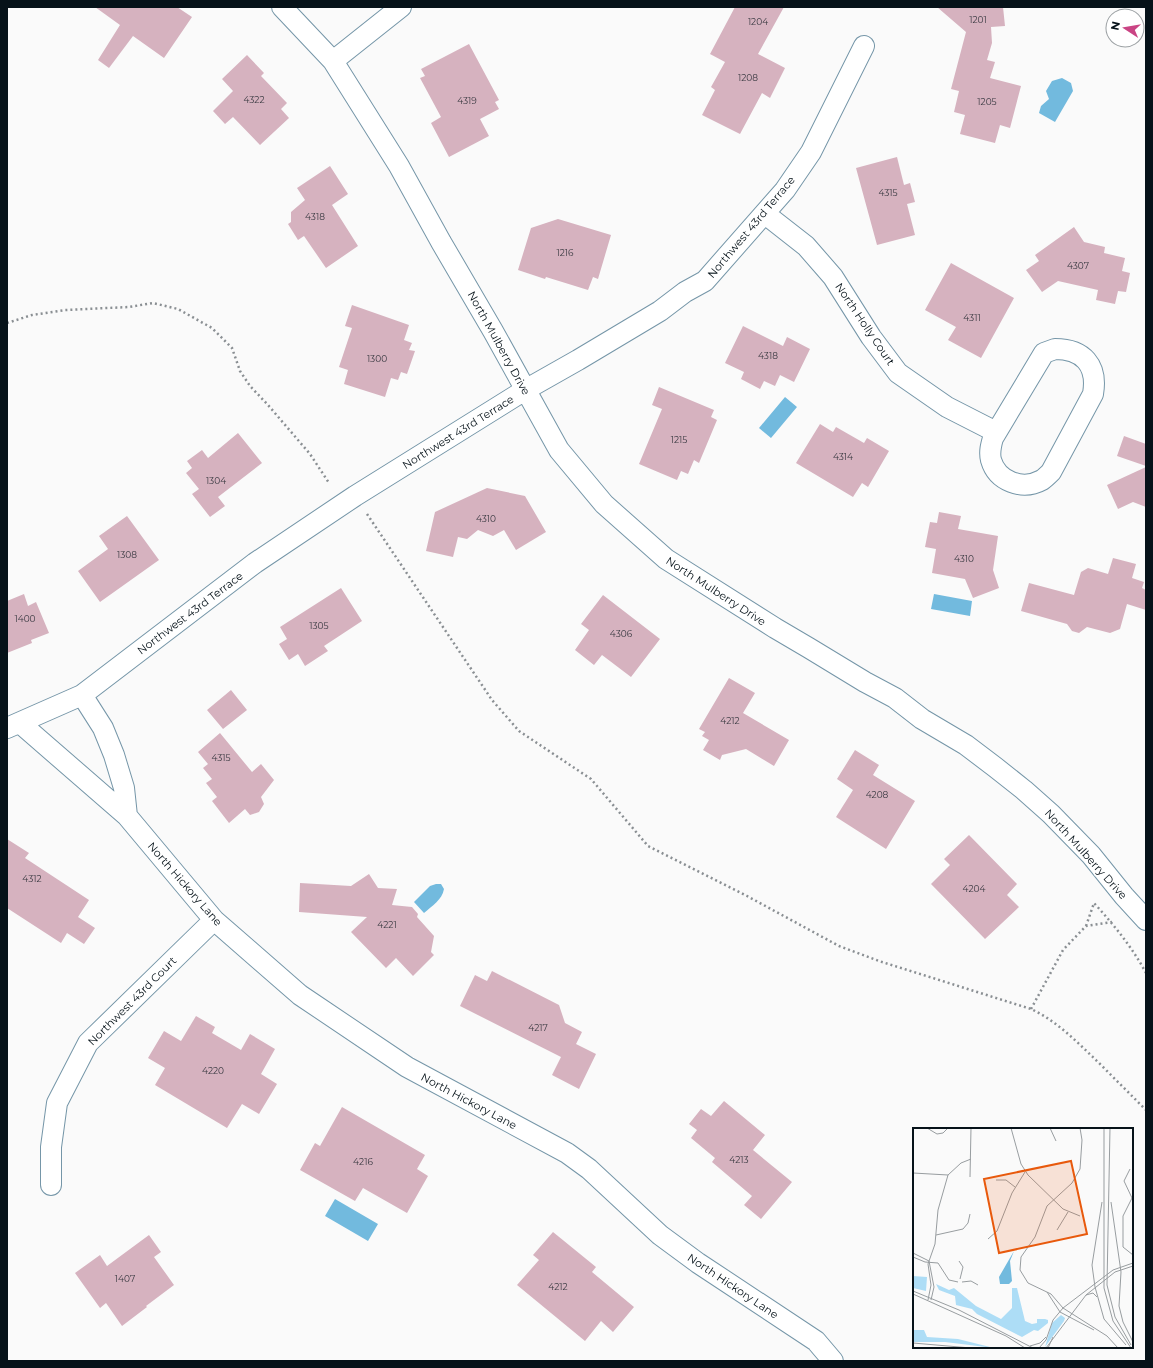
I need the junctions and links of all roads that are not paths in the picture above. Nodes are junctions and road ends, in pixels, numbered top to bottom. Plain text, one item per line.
1 (282, 7) edge
2 (401, 7) edge
3 (864, 46) dead end
4 (333, 61) junction
5 (765, 214) junction
6 (525, 390) junction
7 (996, 432) junction
8 (82, 695) junction
9 (13, 725) edge
10 (127, 816) junction
11 (214, 920) junction
12 (1146, 920) edge
13 (51, 1185) dead end
14 (833, 1361) edge

1 - 4 street, North Mulberry Drive
2 - 4 street
3 - 5 street, Northwest 43rd Terrace
4 - 6 street, North Mulberry Drive
5 - 6 street, Northwest 43rd Terrace
5 - 7 street, North Holly Court
6 - 8 street, Northwest 43rd Terrace
6 - 12 street, North Mulberry Drive
7 - 7 street
8 - 9 street, Northwest 43rd Terrace
8 - 10 street
9 - 10 street, North Hickory Lane
10 - 11 street, North Hickory Lane
11 - 13 street, Northwest 43rd Court
11 - 14 street, North Hickory Lane

